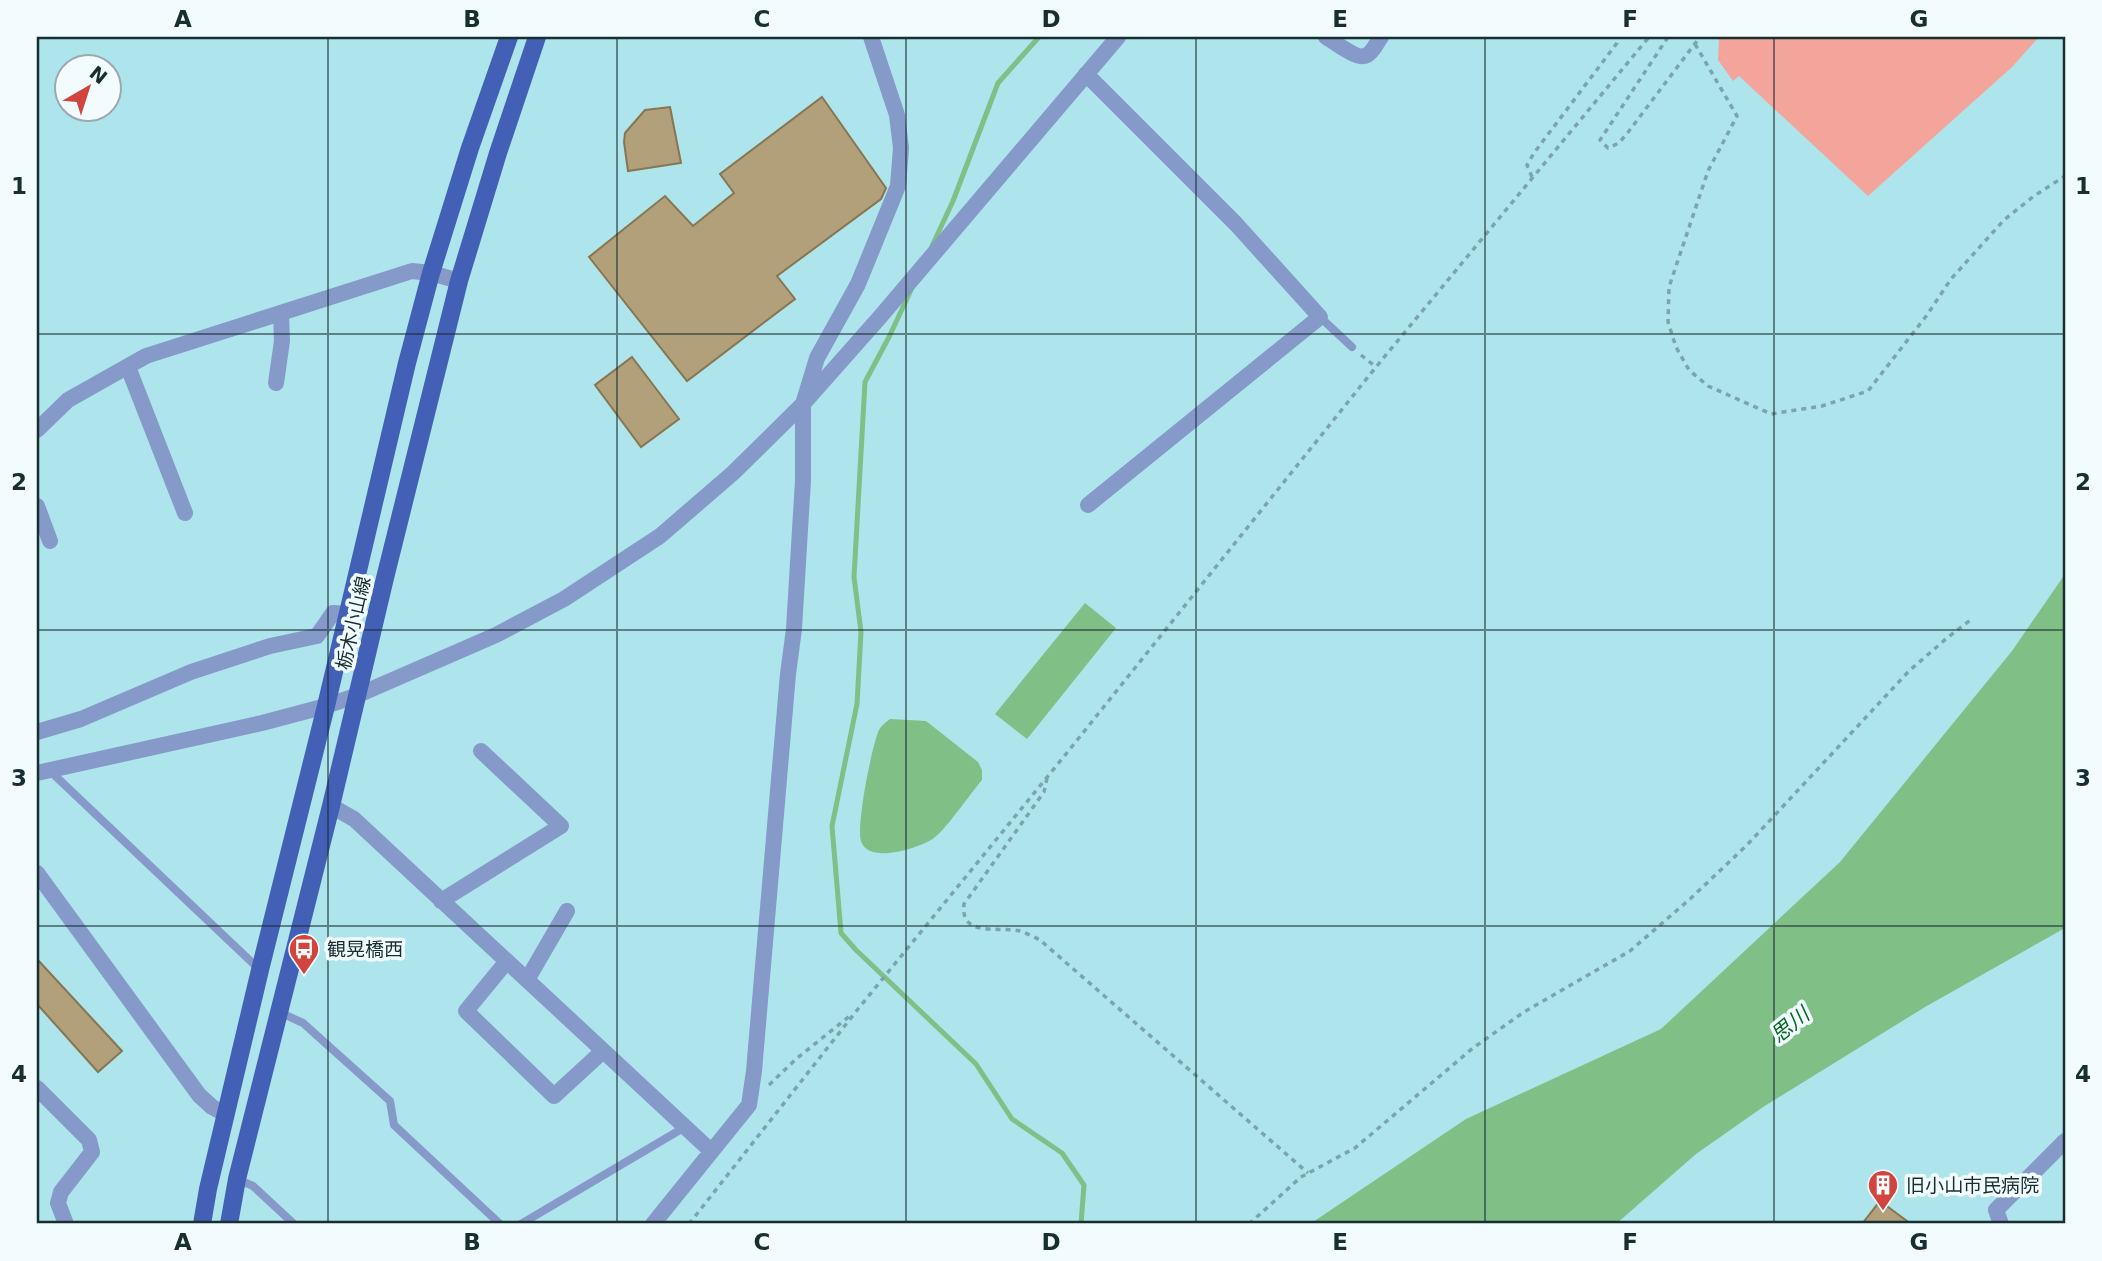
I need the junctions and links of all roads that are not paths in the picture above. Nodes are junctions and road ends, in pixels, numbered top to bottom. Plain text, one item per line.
1 (509, 37) edge
2 (537, 37) edge
3 (871, 37) edge
4 (1118, 37) edge
5 (1326, 37) edge
6 (1381, 37) edge
7 (1086, 74) junction
8 (431, 273) junction
9 (459, 281) junction
10 (281, 313) junction
11 (1320, 317) junction
12 (1352, 348) road end
13 (128, 367) junction
14 (276, 383) dead end
15 (803, 404) junction
16 (40, 420) edge
17 (1088, 505) dead end
18 (37, 506) edge
19 (185, 513) dead end
20 (50, 541) dead end
21 (347, 614) junction
22 (358, 695) junction
23 (326, 706) junction
24 (37, 732) edge
25 (481, 751) dead end
26 (43, 772) edge
27 (331, 806) junction
28 (37, 873) edge
29 (441, 901) junction
30 (567, 911) dead end
31 (507, 961) junction
32 (260, 970) junction
33 (527, 980) junction
34 (279, 1012) junction
35 (603, 1051) junction
36 (37, 1088) edge
37 (225, 1114) junction
38 (685, 1128) junction
39 (2065, 1141) edge
40 (711, 1151) junction
41 (237, 1179) junction
42 (66, 1224) edge
43 (202, 1224) edge
44 (229, 1224) edge
45 (294, 1224) edge
46 (500, 1224) edge
47 (521, 1224) edge
48 (653, 1224) edge
49 (2001, 1224) edge

1 - 8 main road, 栃木小山線
2 - 9 main road, 栃木小山線
3 - 15 street
4 - 7 street
5 - 6 street
7 - 11 street
7 - 15 street
8 - 9 street
8 - 10 street
8 - 21 main road, 栃木小山線
9 - 22 main road, 栃木小山線
10 - 13 street
10 - 14 street
11 - 12 lane
11 - 17 street
13 - 16 street
13 - 19 street
15 - 22 street
15 - 40 street
18 - 20 street
21 - 23 main road, 栃木小山線
21 - 24 street
22 - 23 street
22 - 27 main road, 栃木小山線
23 - 26 street
23 - 32 main road, 栃木小山線
25 - 29 street
26 - 32 lane
27 - 29 street
27 - 34 main road, 栃木小山線
28 - 37 street
29 - 31 street
30 - 33 street
31 - 33 street
31 - 35 street
32 - 37 main road, 栃木小山線
33 - 35 street
34 - 41 main road, 栃木小山線
34 - 46 lane
35 - 38 street
36 - 42 street
37 - 43 main road, 栃木小山線
38 - 40 street
38 - 47 lane
39 - 49 street
40 - 48 street
41 - 44 main road, 栃木小山線
41 - 45 lane

